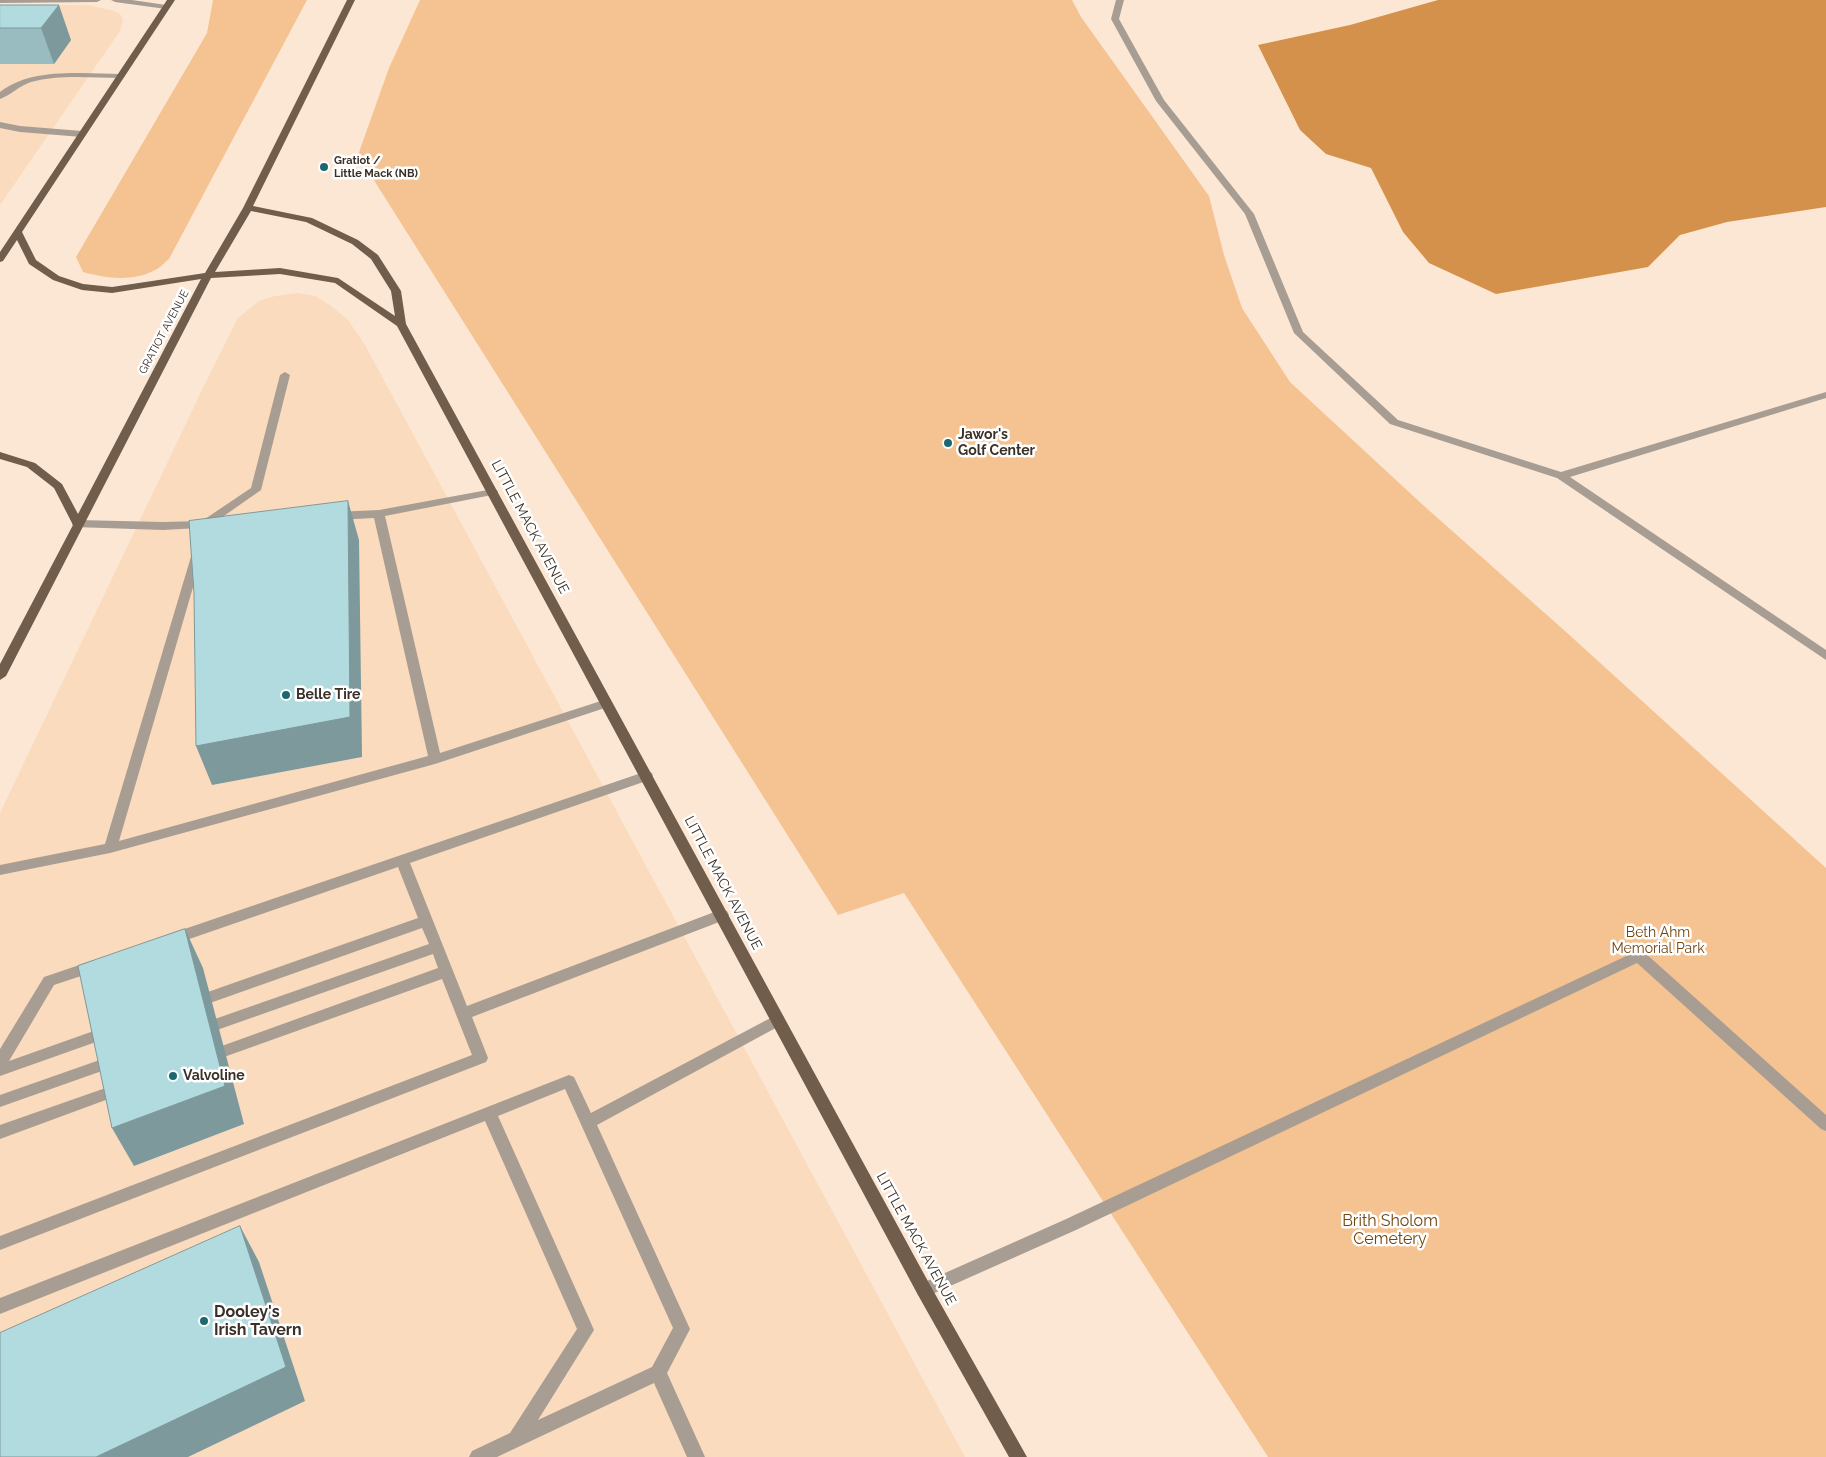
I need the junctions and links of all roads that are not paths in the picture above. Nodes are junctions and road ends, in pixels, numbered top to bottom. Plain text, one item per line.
1 (97, 0) edge
2 (115, 0) edge
3 (351, 0) edge
4 (1120, 0) edge
5 (0, 1) edge
6 (169, 3) edge
7 (121, 76) junction
8 (0, 96) edge
9 (0, 125) edge
10 (82, 134) junction
11 (248, 208) junction
12 (19, 234) junction
13 (0, 259) edge
14 (208, 275) junction
15 (402, 324) junction
16 (285, 375) dead end
17 (1826, 394) edge
18 (0, 455) edge
19 (1561, 476) junction
20 (493, 492) junction
21 (379, 514) junction
22 (321, 517) edge
23 (225, 522) edge
24 (78, 524) junction
25 (206, 524) junction
26 (1826, 656) edge
27 (0, 676) edge
28 (607, 703) junction
29 (434, 759) junction
30 (647, 776) junction
31 (110, 848) junction
32 (402, 860) junction
33 (0, 870) edge
34 (722, 916) junction
35 (426, 921) junction
36 (160, 943) edge
37 (437, 947) junction
38 (104, 962) edge
39 (447, 972) junction
40 (210, 997) dead end
41 (464, 1014) junction
42 (778, 1020) junction
43 (218, 1024) dead end
44 (106, 1033) edge
45 (224, 1051) dead end
46 (0, 1062) edge
47 (111, 1062) edge
48 (0, 1070) edge
49 (117, 1090) edge
50 (0, 1101) edge
51 (489, 1112) junction
52 (588, 1122) junction
53 (1826, 1124) edge
54 (0, 1132) edge
55 (0, 1243) edge
56 (924, 1290) junction
57 (0, 1306) edge
58 (658, 1373) junction
59 (516, 1439) junction
60 (478, 1457) edge
61 (696, 1457) edge
62 (1018, 1457) edge

1 - 5 street
2 - 6 street
3 - 11 main road, GRATIOT AVENUE
4 - 19 street
6 - 7 main road
7 - 8 street
7 - 10 main road
9 - 10 street
10 - 12 main road
11 - 14 main road, GRATIOT AVENUE
11 - 15 main road, LITTLE MACK AVENUE
12 - 13 main road
12 - 14 main road, LITTLE MACK AVENUE
14 - 15 main road, LITTLE MACK AVENUE
14 - 24 main road, GRATIOT AVENUE
15 - 20 main road, LITTLE MACK AVENUE
16 - 25 street
17 - 19 street
18 - 24 main road
19 - 26 street
20 - 21 street
20 - 28 main road, LITTLE MACK AVENUE
21 - 22 street
21 - 29 street
23 - 25 street
24 - 25 street
24 - 27 main road, GRATIOT AVENUE
25 - 31 street
28 - 29 street
28 - 30 main road, LITTLE MACK AVENUE
29 - 31 street
30 - 32 street
30 - 34 main road, LITTLE MACK AVENUE
31 - 33 street
32 - 35 street
32 - 36 street
34 - 41 street
34 - 42 main road, LITTLE MACK AVENUE
35 - 37 street
35 - 40 street
37 - 39 street
37 - 43 street
38 - 46 street
39 - 41 street
39 - 45 street
41 - 55 street
42 - 52 street
42 - 56 main road, LITTLE MACK AVENUE
44 - 48 street
47 - 50 street
49 - 54 street
51 - 52 street
51 - 57 street
51 - 59 street
52 - 58 street
53 - 56 street
56 - 62 main road, LITTLE MACK AVENUE
58 - 59 street
58 - 61 street
59 - 60 street

